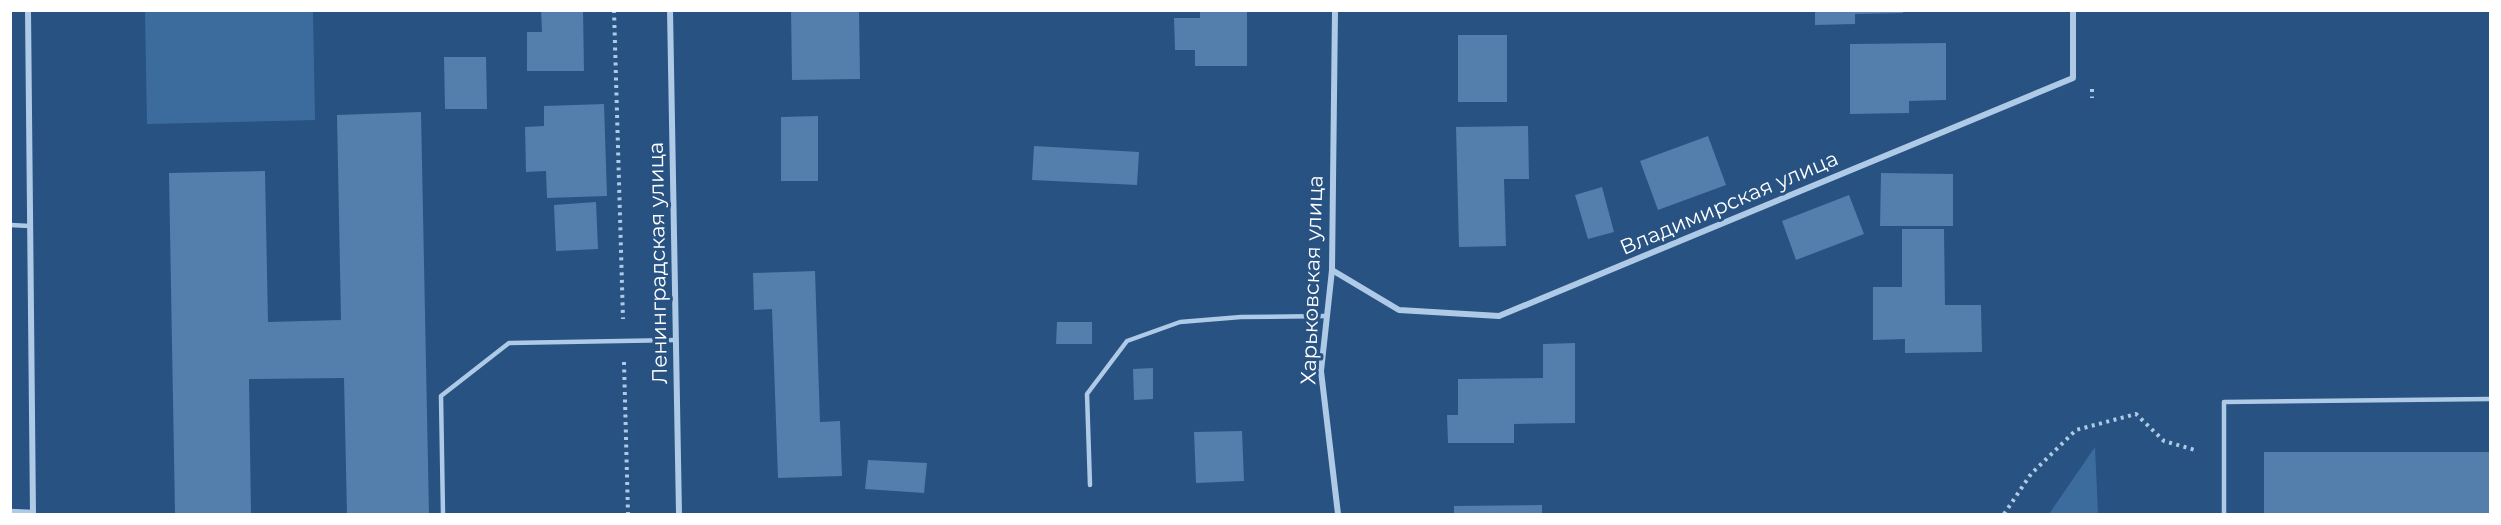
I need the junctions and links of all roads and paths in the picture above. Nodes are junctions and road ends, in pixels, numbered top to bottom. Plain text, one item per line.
1 (28, 10) edge
2 (614, 10) edge
3 (670, 10) edge
4 (1335, 10) edge
5 (2073, 10) edge
6 (10, 225) edge
7 (30, 226) junction
8 (1332, 270) junction
9 (1327, 316) junction
10 (623, 340) junction
11 (676, 340) junction
12 (2490, 399) edge
13 (2195, 450) dead end
14 (1090, 484) dead end
15 (10, 511) edge
16 (33, 513) edge
17 (443, 514) edge
18 (628, 514) edge
19 (679, 514) edge
20 (1338, 514) edge
21 (2004, 514) edge
22 (2224, 514) edge

1 - 7 street
2 - 10 path
3 - 11 street, Ленинградская улица
4 - 8 street, Харьковская улица
5 - 8 street, Владимирская улица
6 - 7 lane
7 - 16 street
8 - 9 street, Харьковская улица
9 - 14 lane
9 - 20 street, Харьковская улица
10 - 11 lane
10 - 17 lane
10 - 18 path
11 - 19 street, Ленинградская улица
12 - 22 lane
13 - 21 path
15 - 16 lane

